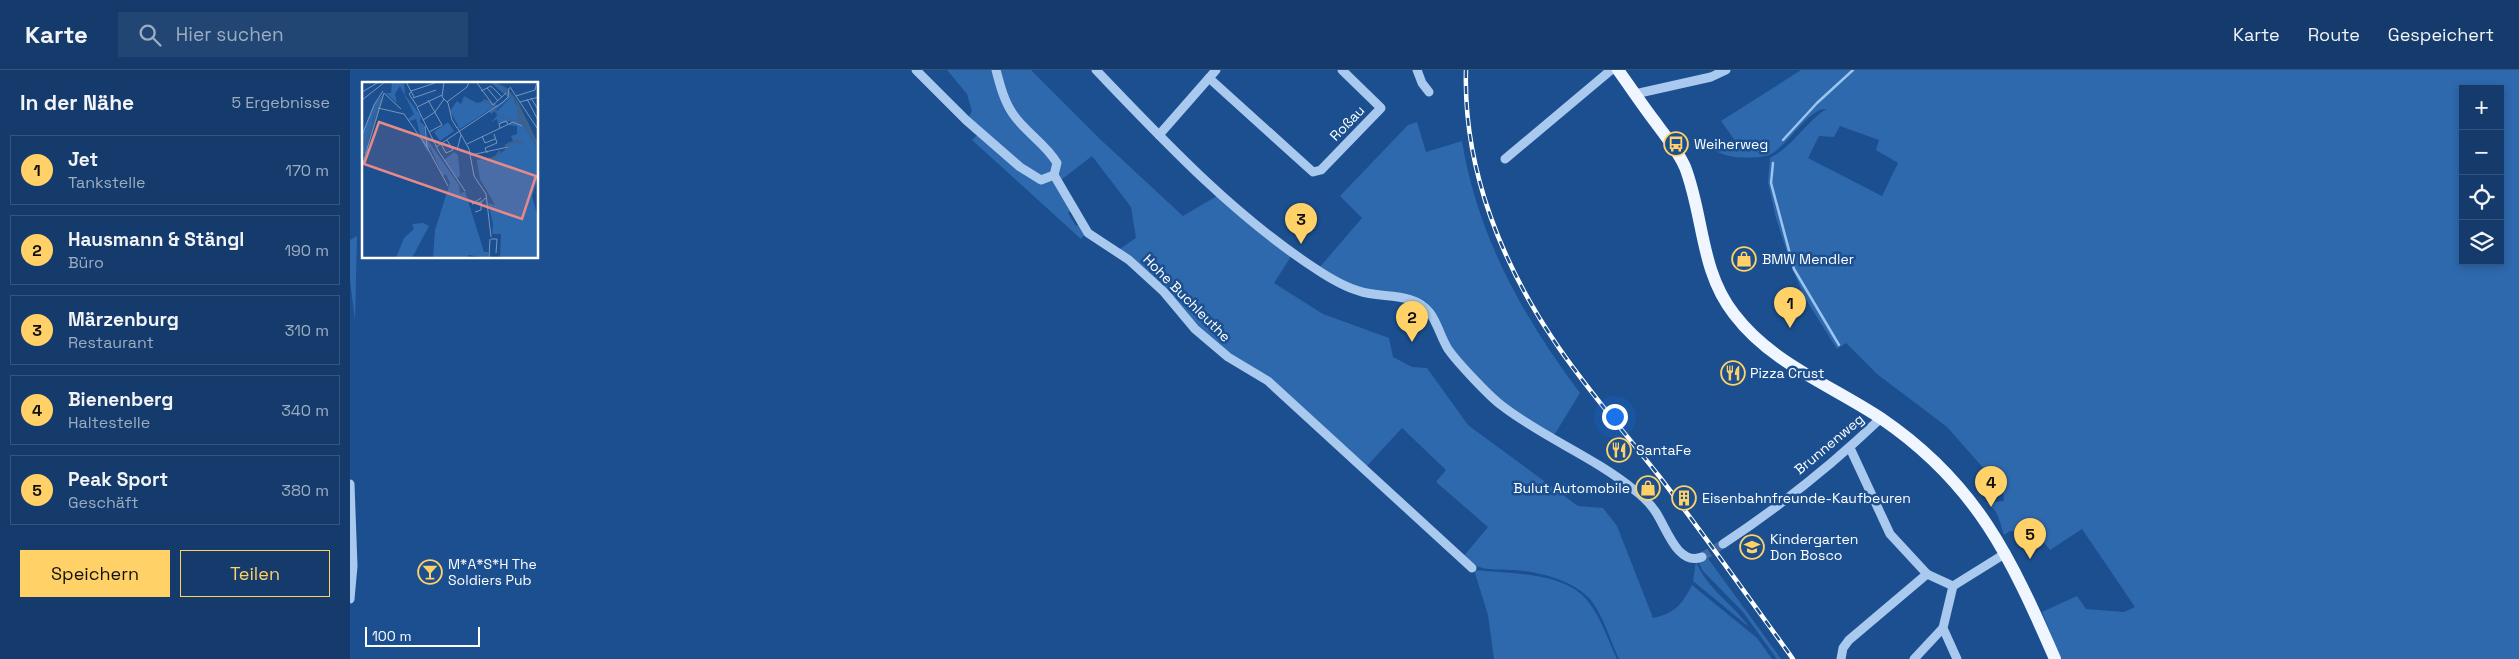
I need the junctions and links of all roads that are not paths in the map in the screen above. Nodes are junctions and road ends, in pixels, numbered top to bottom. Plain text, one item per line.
1 (916, 70) edge
2 (996, 70) edge
3 (1096, 70) edge
4 (1216, 70) edge
5 (1342, 70) edge
6 (1417, 70) edge
7 (1611, 70) edge
8 (1618, 70) edge
9 (1724, 71) edge
10 (1209, 78) junction
11 (1429, 92) dead end
12 (1635, 94) junction
13 (1159, 135) junction
14 (1505, 159) dead end
15 (1054, 175) junction
16 (1881, 418) junction
17 (1850, 448) junction
18 (350, 484) edge
19 (1723, 544) tunnel mouth
20 (2006, 553) junction
21 (1702, 557) dead end
22 (1472, 568) dead end
23 (1927, 574) junction
24 (1953, 586) junction
25 (350, 599) edge
26 (1943, 628) junction
27 (1841, 659) edge
28 (1914, 659) edge
29 (1957, 659) edge
30 (2055, 659) edge

1 - 15 street
2 - 15 street, Hohe Buchleuthe
3 - 13 street
4 - 10 street
5 - 10 street, Roßau
6 - 11 street
7 - 14 street
8 - 12 main road
9 - 12 street
10 - 13 street
12 - 16 main road
13 - 21 street
15 - 22 street, Hohe Buchleuthe
16 - 17 street, Brunnenweg
16 - 20 main road
17 - 19 street, Brunnenweg
17 - 23 street
18 - 25 street
20 - 24 street
20 - 30 main road
23 - 24 street
23 - 27 street
24 - 26 street
26 - 28 street
26 - 29 street

